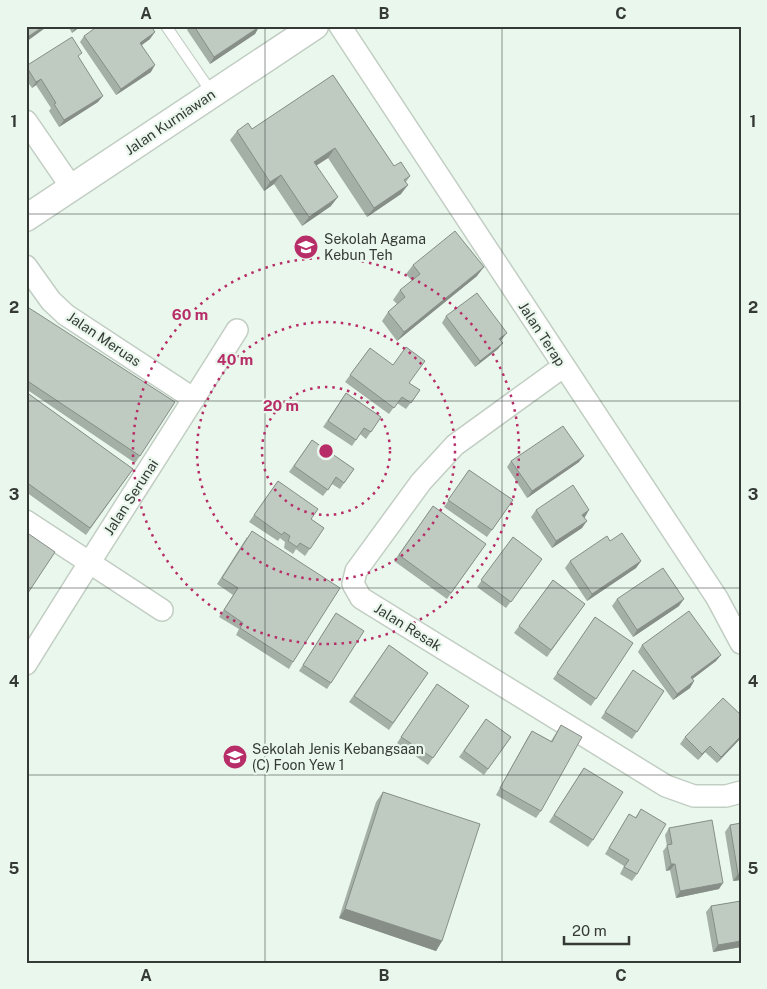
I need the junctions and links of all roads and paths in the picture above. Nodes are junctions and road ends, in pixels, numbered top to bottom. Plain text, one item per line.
1 (166, 26) edge
2 (315, 26) edge
3 (340, 26) edge
4 (213, 94) junction
5 (26, 121) edge
6 (72, 188) junction
7 (26, 218) edge
8 (26, 266) edge
9 (237, 330) dead end
10 (564, 366) junction
11 (194, 399) junction
12 (26, 520) edge
13 (90, 562) junction
14 (162, 610) dead end
15 (741, 643) edge
16 (26, 664) edge
17 (741, 792) edge

1 - 4 lane
2 - 4 street, Jalan Kurniawan
3 - 10 street, Jalan Terap
4 - 6 street, Jalan Kurniawan
5 - 6 street
6 - 7 street, Jalan Kurniawan
8 - 11 street, Jalan Meruas
9 - 11 street, Jalan Serunai
10 - 15 street, Jalan Terap
10 - 17 street, Jalan Resak
11 - 13 street, Jalan Serunai
12 - 13 street
13 - 14 street
13 - 16 street, Jalan Serunai

